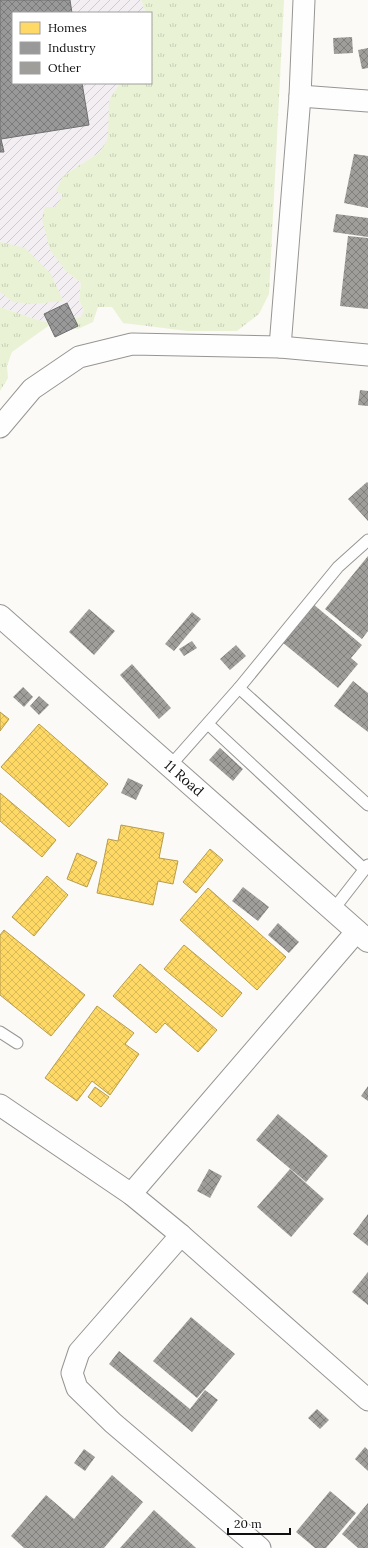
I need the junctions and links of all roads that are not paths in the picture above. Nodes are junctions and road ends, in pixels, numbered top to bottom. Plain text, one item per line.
1 (304, 0) edge
2 (300, 96) junction
3 (368, 101) edge
4 (280, 347) junction
5 (368, 355) edge
6 (0, 427) edge
7 (368, 540) edge
8 (0, 616) edge
9 (239, 688) junction
10 (208, 724) junction
11 (170, 766) junction
12 (368, 805) edge
13 (366, 867) edge
14 (333, 910) junction
15 (363, 936) edge
16 (0, 1032) edge
17 (17, 1043) dead end
18 (0, 1105) edge
19 (131, 1194) junction
20 (181, 1235) junction
21 (368, 1400) edge
22 (260, 1548) edge

1 - 2 street
2 - 3 street
2 - 4 street
4 - 5 street
4 - 6 street
7 - 9 lane
8 - 11 street, 11 Road
9 - 10 lane
9 - 12 lane
10 - 11 lane
10 - 13 lane
11 - 14 street, 11 Road
13 - 14 lane
14 - 15 street, 11 Road
15 - 19 street
16 - 17 lane
18 - 19 street
19 - 20 street
20 - 21 street
20 - 22 street

